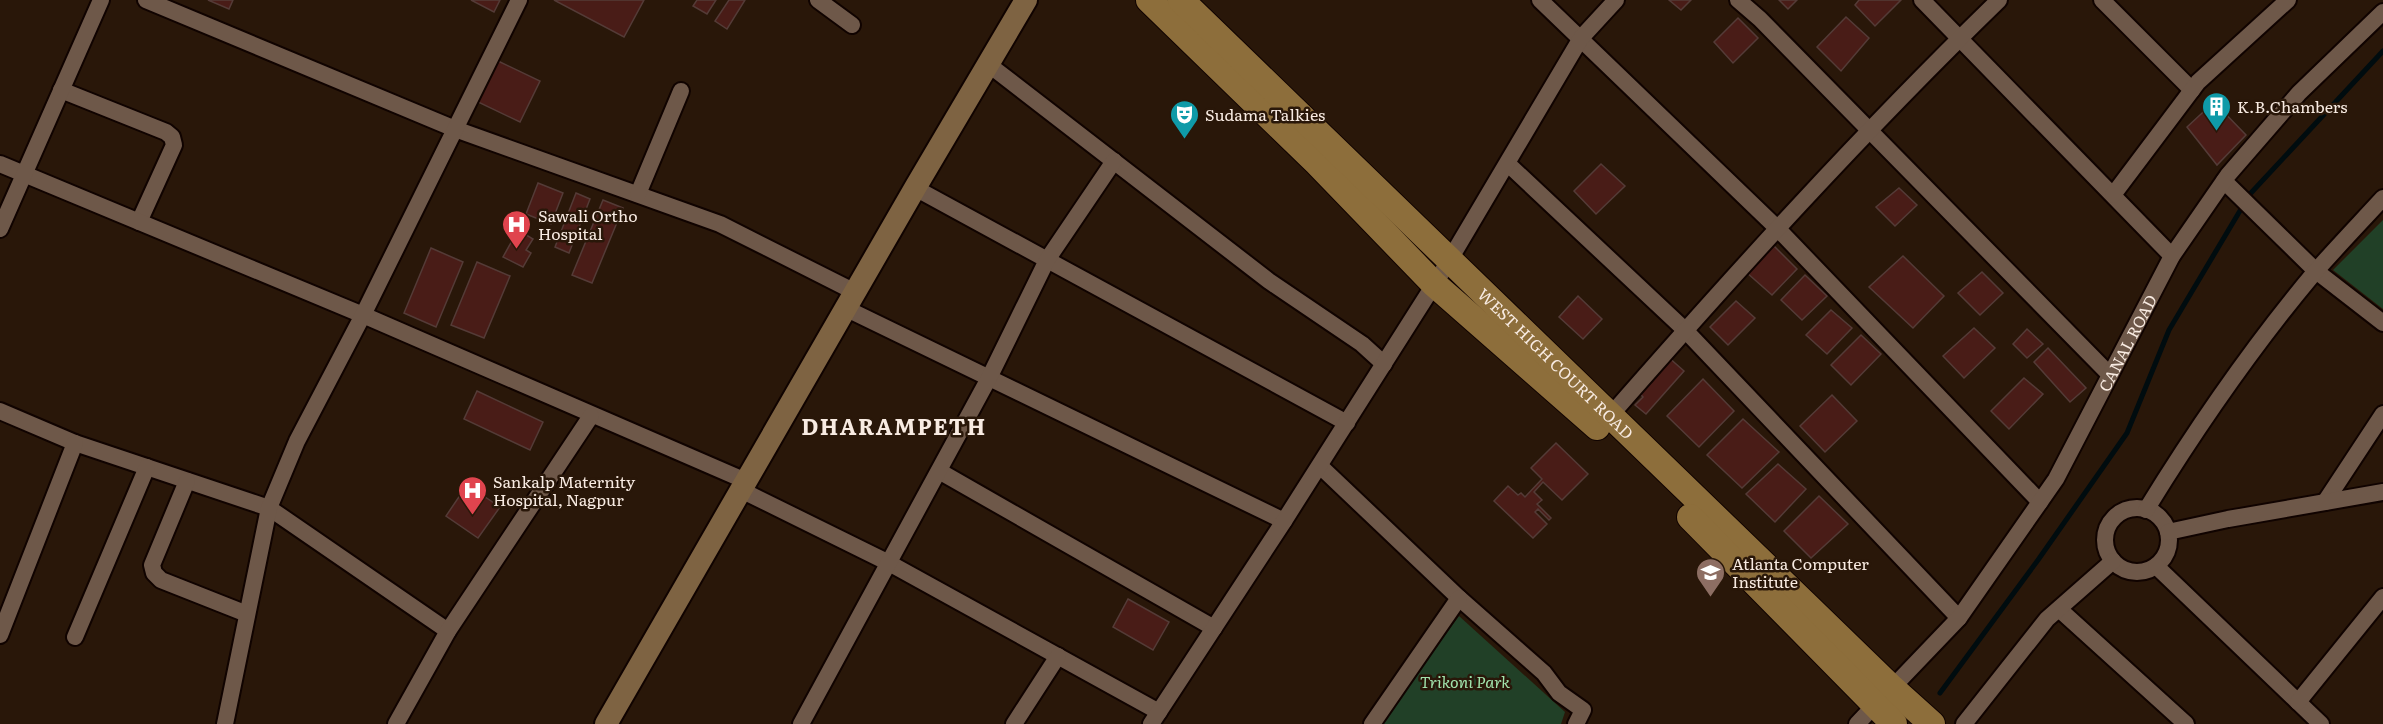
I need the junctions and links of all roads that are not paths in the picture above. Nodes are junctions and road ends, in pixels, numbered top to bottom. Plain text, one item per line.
1 (101, 0) edge
2 (146, 0) edge
3 (519, 0) edge
4 (818, 0) edge
5 (1026, 0) edge
6 (1149, 0) edge
7 (1181, 0) edge
8 (1540, 0) edge
9 (1616, 0) edge
10 (1738, 0) edge
11 (1922, 0) edge
12 (1999, 0) edge
13 (2102, 0) edge
14 (2288, 0) edge
15 (2383, 12) edge
16 (852, 25) dead end
17 (1581, 38) junction
18 (1959, 39) junction
19 (988, 64) junction
20 (61, 90) junction
21 (2192, 90) junction
22 (681, 91) dead end
23 (455, 129) junction
24 (1869, 131) junction
25 (1114, 161) junction
26 (0, 164) edge
27 (1508, 164) junction
28 (23, 174) junction
29 (2224, 181) junction
30 (915, 188) junction
31 (638, 194) junction
32 (2113, 195) junction
33 (2383, 198) edge
34 (139, 222) junction
35 (0, 229) edge
36 (1778, 229) junction
37 (2172, 256) junction
38 (1047, 260) junction
39 (1449, 261) junction
40 (2316, 271) junction
41 (1434, 284) junction
42 (850, 300) junction
43 (363, 315) junction
44 (2383, 322) edge
45 (1685, 330) junction
46 (1384, 363) junction
47 (2110, 375) junction
48 (989, 378) junction
49 (0, 411) edge
50 (2383, 414) edge
51 (591, 416) junction
52 (1610, 416) junction
53 (1347, 423) junction
54 (75, 443) junction
55 (1320, 466) junction
56 (147, 467) junction
57 (939, 471) junction
58 (187, 481) junction
59 (743, 486) junction
60 (2383, 492) edge
61 (2040, 502) junction
62 (2325, 502) junction
63 (269, 507) junction
64 (2146, 510) junction
65 (1284, 521) junction
66 (2168, 532) junction
67 (2113, 561) junction
68 (889, 563) junction
69 (2156, 566) junction
70 (2383, 597) edge
71 (1459, 598) junction
72 (2059, 609) junction
73 (248, 614) junction
74 (1959, 618) junction
75 (1214, 628) junction
76 (448, 631) junction
77 (0, 635) edge
78 (75, 637) dead end
79 (1058, 656) junction
80 (1892, 688) junction
81 (2298, 702) junction
82 (1866, 715) edge
83 (1155, 718) edge
84 (225, 724) edge
85 (396, 724) edge
86 (606, 724) edge
87 (801, 724) edge
88 (1014, 724) edge
89 (1372, 724) edge
90 (1576, 724) edge
91 (1894, 724) edge
92 (1932, 724) edge
93 (1964, 724) edge
94 (2186, 724) edge
95 (2321, 724) edge

1 - 20 street
2 - 23 street
3 - 23 street
4 - 16 street
5 - 19 street
6 - 41 main road, WEST HIGH COURT ROAD
7 - 39 main road, WEST HIGH COURT ROAD
8 - 17 street
9 - 17 street
10 - 24 street
11 - 18 street
12 - 18 street
13 - 21 street
14 - 21 street
15 - 29 street, CANAL ROAD
17 - 27 street
17 - 36 street
18 - 24 street
18 - 32 street
19 - 25 street
19 - 30 street
20 - 28 street
20 - 34 street
21 - 32 street
22 - 31 street
23 - 31 street
23 - 43 street
24 - 36 street
24 - 47 street
25 - 38 street
25 - 46 street
26 - 28 street
27 - 39 street
27 - 45 street
28 - 34 street
28 - 35 street
29 - 37 street, CANAL ROAD
29 - 40 street
30 - 38 street
30 - 42 street
31 - 42 street
32 - 37 street
33 - 40 street
34 - 43 street
36 - 45 street
36 - 61 street
37 - 47 street, CANAL ROAD
38 - 48 street
38 - 53 street
39 - 41 street
39 - 52 main road, WEST HIGH COURT ROAD
40 - 44 street
40 - 64 street
41 - 46 street
41 - 82 main road, WEST HIGH COURT ROAD
42 - 48 street
42 - 59 street
43 - 51 street
43 - 63 street
45 - 52 street
45 - 74 street
46 - 53 street
47 - 61 street, CANAL ROAD
48 - 57 street
48 - 65 street
49 - 54 street
50 - 62 street
51 - 59 street
51 - 76 street
52 - 80 main road, WEST HIGH COURT ROAD
53 - 55 street
54 - 56 street
54 - 77 street
55 - 65 street
55 - 71 street
56 - 58 street
56 - 78 street
57 - 68 street
57 - 75 street
58 - 63 street
58 - 73 street
59 - 68 street
59 - 86 street
60 - 62 street
61 - 74 street, CANAL ROAD
62 - 66 street
63 - 73 street
63 - 76 street
64 - 66 street
64 - 67 street
65 - 75 street
66 - 69 street
67 - 69 street
67 - 72 street
68 - 79 street
68 - 87 street
69 - 81 street
70 - 81 street
71 - 89 street
71 - 90 street
72 - 93 street
72 - 94 street
73 - 84 street
74 - 80 street, CANAL ROAD
75 - 83 street
76 - 85 street
79 - 83 street
79 - 88 street
80 - 92 main road, WEST HIGH COURT ROAD
81 - 95 street
82 - 91 main road, WEST HIGH COURT ROAD

